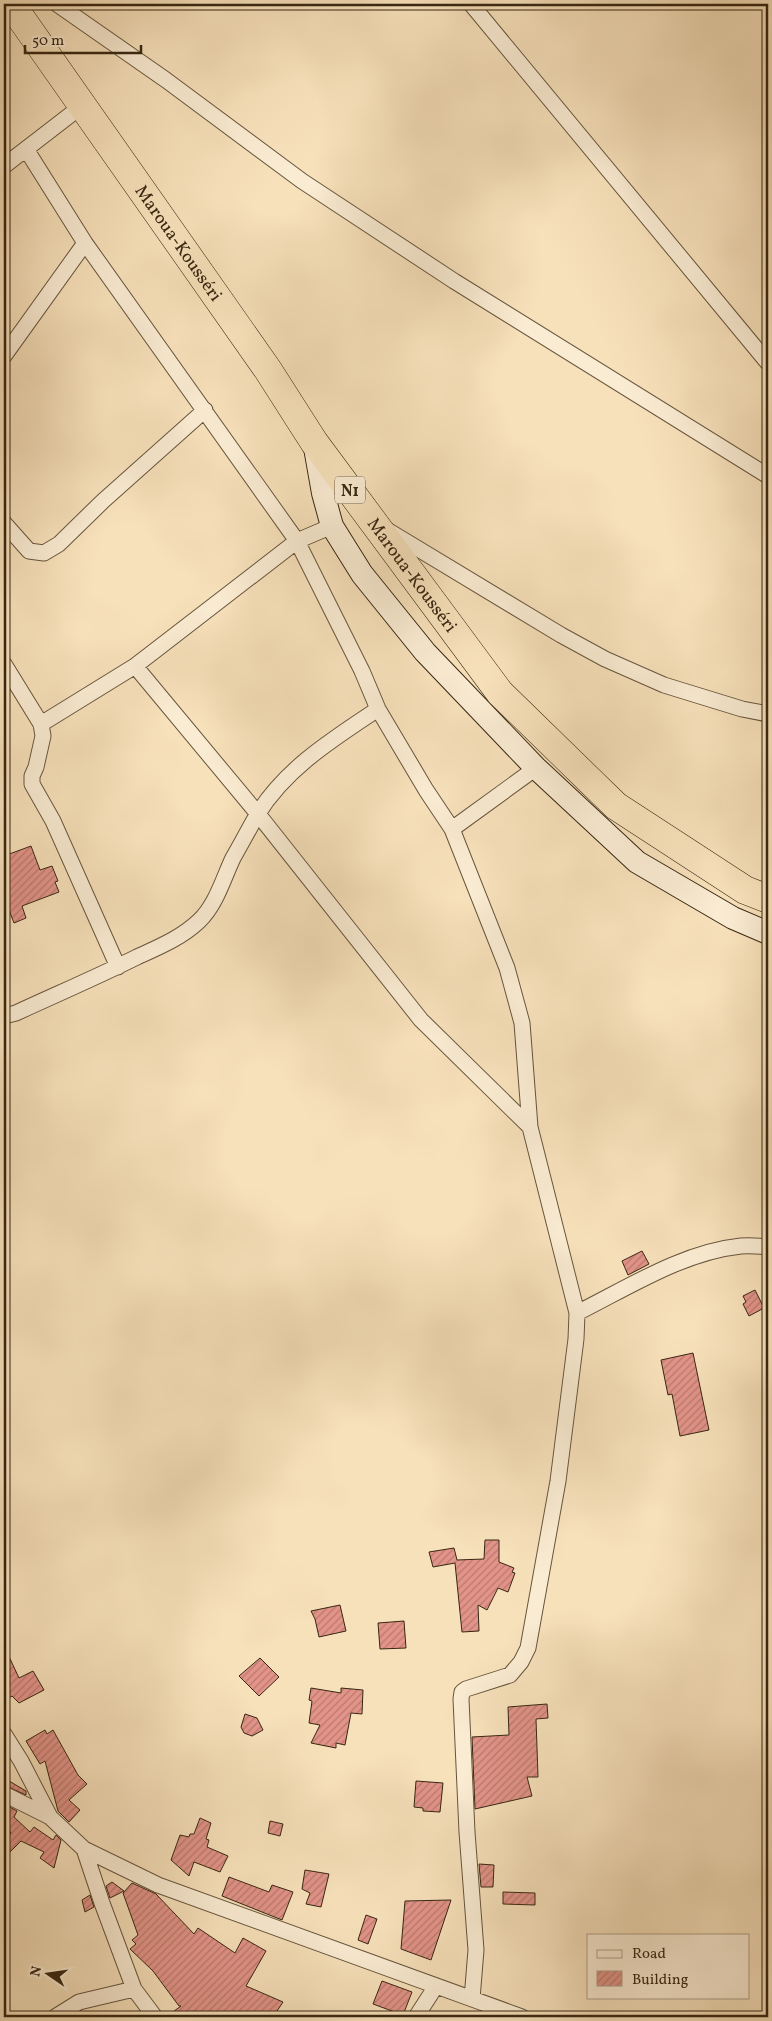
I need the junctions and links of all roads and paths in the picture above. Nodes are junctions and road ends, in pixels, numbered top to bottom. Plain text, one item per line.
1 (11, 4) edge
2 (57, 4) edge
3 (471, 4) edge
4 (83, 106) junction
5 (26, 150) junction
6 (4, 166) edge
7 (85, 243) junction
8 (4, 356) edge
9 (768, 363) edge
10 (204, 410) junction
11 (314, 442) junction
12 (768, 476) edge
13 (373, 521) junction
14 (4, 523) edge
15 (332, 526) junction
16 (297, 541) junction
17 (4, 664) edge
18 (135, 666) junction
19 (378, 709) junction
20 (768, 714) edge
21 (41, 724) junction
22 (536, 768) junction
23 (258, 814) junction
24 (452, 829) junction
25 (768, 899) edge
26 (768, 933) edge
27 (118, 967) junction
28 (4, 1016) edge
29 (530, 1127) junction
30 (768, 1247) edge
31 (577, 1313) junction
32 (4, 1734) edge
33 (4, 1794) edge
34 (50, 1817) junction
35 (84, 1849) junction
36 (436, 1986) junction
37 (134, 1989) junction
38 (472, 1999) junction
39 (514, 2016) edge
40 (55, 2017) edge
41 (155, 2017) edge
42 (416, 2017) edge

1 - 4 highway, Maroua-Kousséri / N1
2 - 12 street
3 - 9 street
4 - 5 street
4 - 11 highway, Maroua-Kousséri / N1
5 - 6 street
5 - 7 street
7 - 8 street
7 - 10 street
10 - 14 street
10 - 16 street
11 - 13 highway, Maroua-Kousséri / N1
11 - 15 street
13 - 20 street
13 - 25 highway, Maroua-Kousséri / N1
15 - 16 street
15 - 22 street
16 - 18 street
16 - 19 street
17 - 21 street
18 - 21 street
18 - 23 street
19 - 23 street
19 - 24 street
21 - 27 street
22 - 24 street
22 - 26 street
23 - 27 street
23 - 29 street
24 - 29 street
27 - 28 street
29 - 31 street
30 - 31 street
31 - 38 street
32 - 34 street
33 - 34 street
34 - 35 street
35 - 36 street
35 - 37 street
36 - 38 street
36 - 42 street
37 - 40 street
37 - 41 street
38 - 39 street

